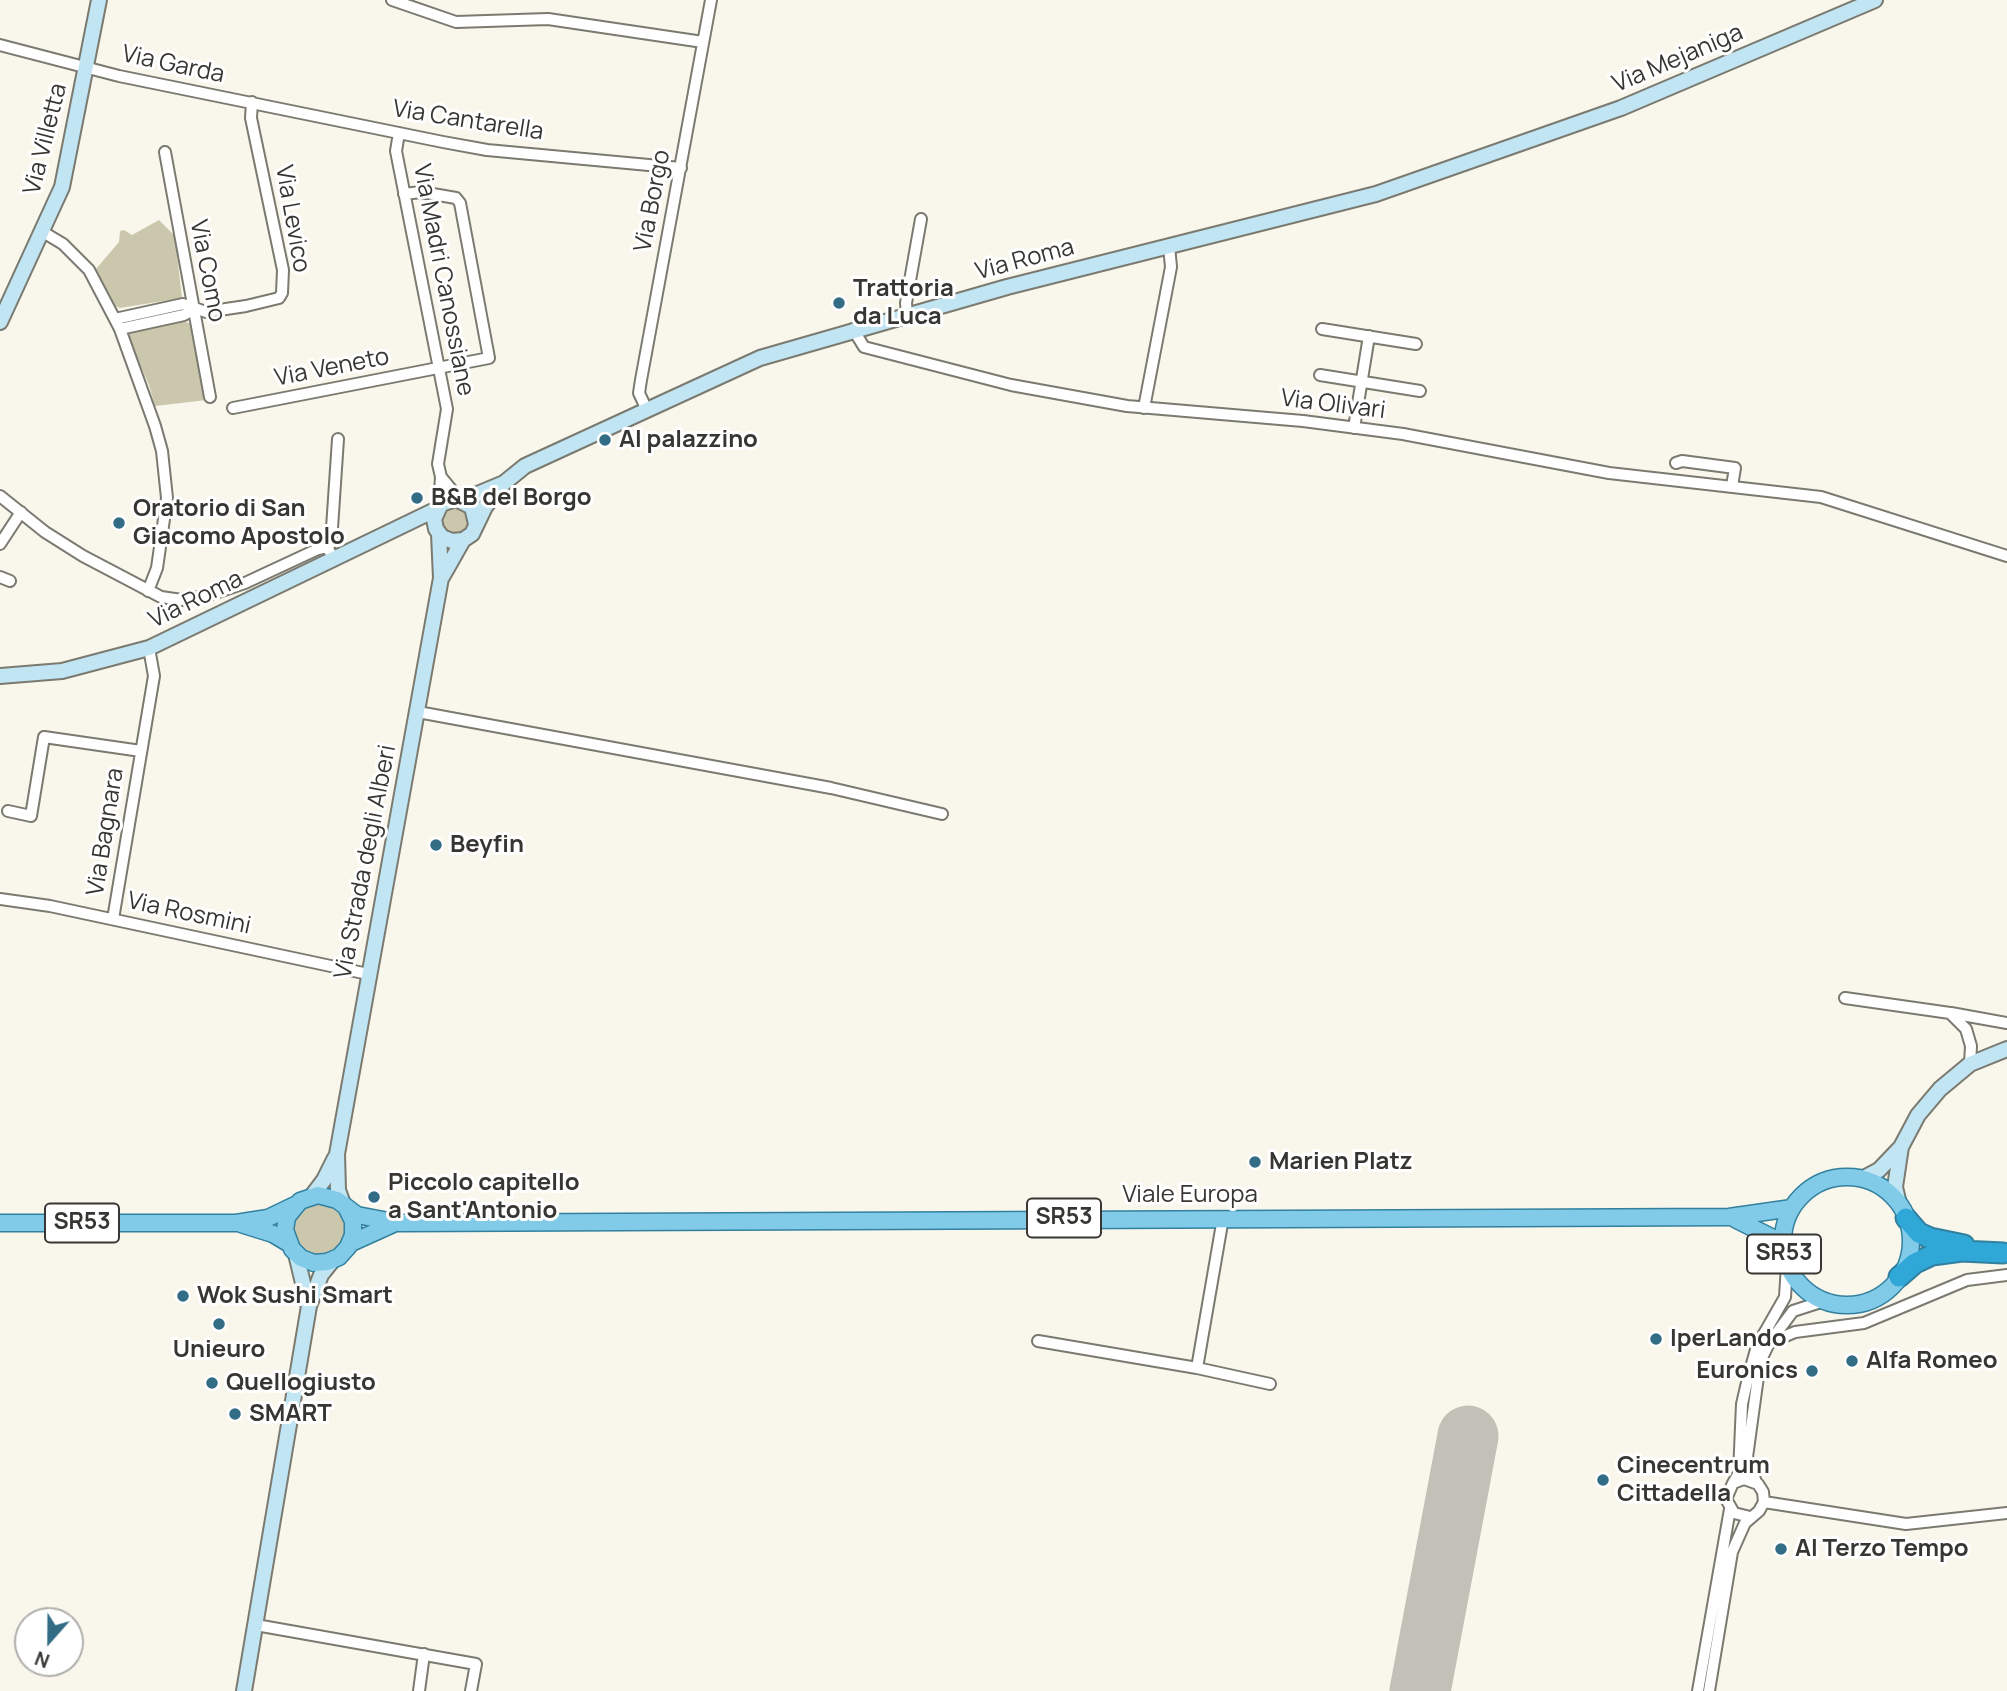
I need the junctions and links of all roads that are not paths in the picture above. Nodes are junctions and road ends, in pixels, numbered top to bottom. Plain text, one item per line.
1 (99, 0) edge
2 (392, 0) edge
3 (711, 0) edge
4 (1875, 0) edge
5 (703, 42) junction
6 (0, 45) edge
7 (87, 68) junction
8 (252, 103) junction
9 (1576, 125) joint
10 (399, 133) junction
11 (165, 152) dead end
12 (681, 168) junction
13 (404, 194) junction
14 (921, 219) dead end
15 (43, 232) junction
16 (1169, 246) junction
17 (193, 310) junction
18 (907, 315) junction
19 (0, 322) edge
20 (118, 324) junction
21 (1322, 328) dead end
22 (852, 329) junction
23 (1369, 336) junction
24 (1416, 344) dead end
25 (439, 369) junction
26 (1320, 375) dead end
27 (1362, 382) junction
28 (1420, 391) dead end
29 (210, 397) dead end
30 (233, 408) dead end
31 (646, 408) junction
32 (1144, 408) junction
33 (1354, 428) junction
34 (338, 439) dead end
35 (1676, 463) dead end
36 (441, 477) junction
37 (503, 483) junction
38 (1732, 485) junction
39 (0, 496) edge
40 (461, 500) junction
41 (438, 508) junction
42 (21, 512) junction
43 (476, 524) junction
44 (400, 528) junction
45 (437, 531) junction
46 (463, 540) junction
47 (0, 544) edge
48 (331, 553) junction
49 (2007, 556) edge
50 (441, 578) junction
51 (235, 586) junction
52 (148, 591) junction
53 (242, 602) junction
54 (149, 648) junction
55 (0, 676) edge
56 (418, 712) junction
57 (141, 751) junction
58 (8, 811) dead end
59 (942, 814) dead end
60 (0, 899) edge
61 (113, 919) junction
62 (369, 974) junction
63 (1845, 998) dead end
64 (1950, 1013) junction
65 (2007, 1023) edge
66 (2007, 1049) edge
67 (1970, 1065) junction
68 (1901, 1147) junction
69 (337, 1154) junction
70 (1862, 1179) junction
71 (312, 1196) junction
72 (295, 1205) junction
73 (345, 1207) junction
74 (1792, 1208) junction
75 (1903, 1211) junction
76 (1729, 1217) junction
77 (1223, 1218) junction
78 (0, 1223) edge
79 (236, 1223) junction
80 (399, 1223) junction
81 (1783, 1242) junction
82 (351, 1243) junction
83 (292, 1248) junction
84 (2005, 1253) edge
85 (333, 1260) junction
86 (1787, 1265) junction
87 (2007, 1275) edge
88 (1899, 1277) junction
89 (1824, 1301) junction
90 (309, 1306) junction
91 (1038, 1341) dead end
92 (1769, 1343) junction
93 (1197, 1367) junction
94 (1270, 1384) dead end
95 (1756, 1482) junction
96 (1733, 1483) junction
97 (1764, 1502) junction
98 (1730, 1509) junction
99 (2007, 1513) edge
100 (1750, 1517) junction
101 (256, 1625) junction
102 (424, 1654) junction
103 (244, 1691) edge
104 (419, 1691) edge
105 (471, 1691) edge
106 (1698, 1691) edge
107 (1709, 1691) edge

1 - 7 main road, Via Villetta
2 - 5 street
3 - 5 street, Via Borgo
4 - 9 main road, Via Mejaniga
5 - 12 street, Via Borgo
6 - 7 street, Via Garda
7 - 8 street, Via Garda
7 - 15 main road, Via Villetta
8 - 10 street, Via Cantarella
8 - 17 street, Via Levico
9 - 16 main road, Via Roma
10 - 12 street, Via Cantarella
10 - 13 street, Via Madri Canossiane
11 - 17 street, Via Como
12 - 31 street, Via Borgo
13 - 25 street, Via Madri Canossiane
13 - 25 street, Via Veneto
14 - 18 street
15 - 19 main road, Via Villetta
15 - 20 street
16 - 18 main road, Via Roma
16 - 32 street
17 - 20 street, Via Levico
17 - 29 street, Via Como
18 - 22 main road, Via Roma
20 - 52 street
21 - 23 street
22 - 31 main road, Via Roma
22 - 32 street, Via Olivari
23 - 24 street
23 - 27 street
25 - 30 street, Via Veneto
25 - 36 street, Via Madri Canossiane
26 - 27 street
27 - 28 street
27 - 33 street
31 - 37 main road, Via Roma
32 - 33 street, Via Olivari
33 - 38 street, Via Olivari
34 - 48 street
35 - 38 street
36 - 40 street
36 - 41 street, Via Madri Canossiane
37 - 40 main road, Via Roma
37 - 43 main road, Via Roma
38 - 49 street, Via Olivari
39 - 42 street
40 - 41 main road, Via Roma
40 - 43 main road
41 - 44 main road, Via Roma
41 - 45 main road
42 - 47 street
42 - 52 street
43 - 46 main road, Via Roma
44 - 45 main road, Via Roma
44 - 48 main road, Via Roma
45 - 46 main road, Via Roma
45 - 50 main road, Via Strada degli Alberi
46 - 50 main road, Via Strada degli Alberi
48 - 51 street
48 - 53 main road, Via Roma
50 - 56 main road, Via Strada degli Alberi
51 - 52 street
51 - 53 street
53 - 54 main road, Via Roma
54 - 55 main road, Via Roma
54 - 57 street, Via Bagnara
56 - 59 street
56 - 62 main road, Via Strada degli Alberi
57 - 58 street, Via Bagnara
57 - 61 street, Via Bagnara
60 - 61 street, Via Rosmini
61 - 62 street, Via Rosmini
62 - 69 main road, Via Strada degli Alberi
63 - 64 street
64 - 65 street
64 - 67 street
66 - 67 main road
67 - 68 main road
68 - 70 main road
68 - 75 main road
69 - 71 main road, Via Strada degli Alberi
69 - 73 main road, Via Strada degli Alberi
70 - 74 main road, SR53
70 - 75 main road, SR53
71 - 72 main road
71 - 73 main road, Viale Europa
72 - 79 main road, SR53
72 - 83 main road
73 - 80 main road, Viale Europa / SR53
73 - 82 main road
74 - 76 main road, Viale Europa / SR53
74 - 81 main road, SR53
75 - 84 highway, SR53
75 - 88 main road
76 - 77 main road, Viale Europa / SR53
76 - 81 main road, Viale Europa / SR53
77 - 80 main road, Viale Europa / SR53
77 - 93 street
78 - 79 main road, SR53
79 - 83 main road, SR53
80 - 82 main road, Viale Europa / SR53
81 - 86 main road, SR53
82 - 85 main road, Viale Europa
83 - 85 main road
83 - 90 main road
84 - 88 highway, SR53
85 - 90 main road
86 - 89 main road, SR53
86 - 96 street
87 - 92 street
88 - 89 main road, SR53
89 - 92 street
90 - 101 main road
91 - 93 street
92 - 95 street
93 - 94 street
95 - 96 street
95 - 97 street
96 - 98 street
97 - 99 street
97 - 100 street
98 - 100 street
98 - 106 street
100 - 107 street
101 - 102 street
101 - 103 main road
102 - 104 street
102 - 105 street

